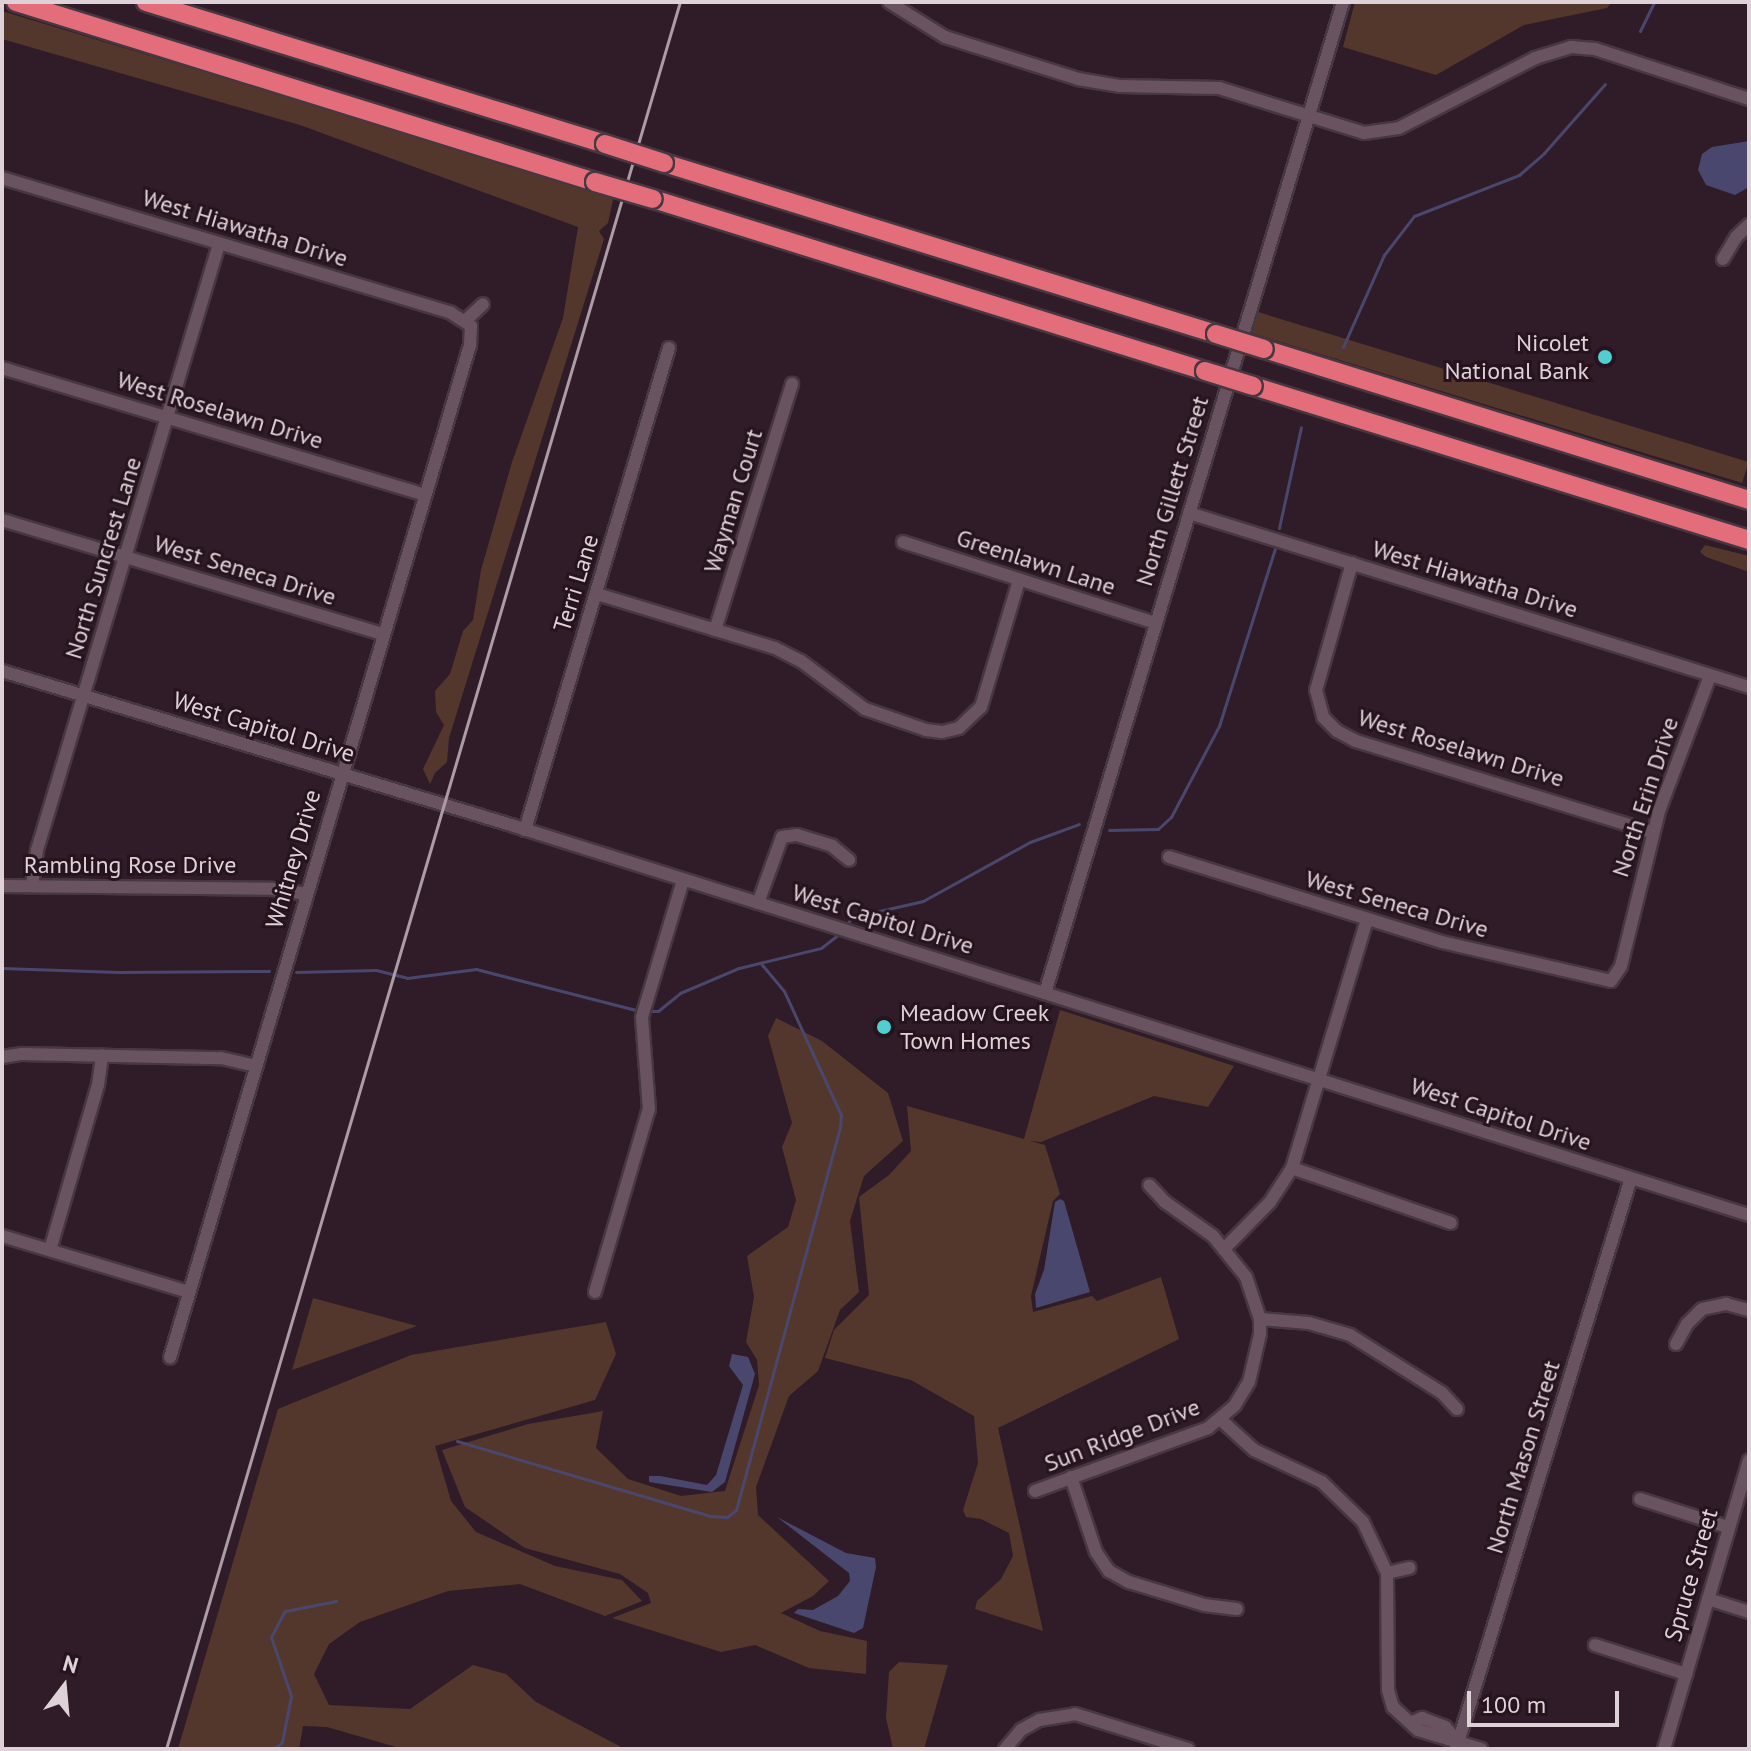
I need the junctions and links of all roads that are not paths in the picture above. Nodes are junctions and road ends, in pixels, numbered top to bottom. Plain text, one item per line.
1 (16, 2) edge
2 (146, 2) edge
3 (889, 2) edge
4 (1343, 2) edge
5 (1749, 99) edge
6 (1308, 116) junction
7 (2, 178) edge
8 (1749, 225) edge
9 (219, 244) junction
10 (1723, 259) dead end
11 (483, 304) dead end
12 (469, 323) junction
13 (669, 348) dead end
14 (2, 368) edge
15 (792, 384) dead end
16 (168, 418) junction
17 (425, 495) junction
18 (1749, 500) edge
19 (1189, 513) junction
20 (2, 520) edge
21 (1749, 540) edge
22 (903, 542) dead end
23 (126, 557) junction
24 (1352, 563) junction
25 (1019, 580) junction
26 (597, 594) junction
27 (1156, 623) junction
28 (715, 630) junction
29 (383, 634) junction
30 (2, 671) edge
31 (1710, 676) junction
32 (1749, 687) edge
33 (84, 696) junction
34 (341, 774) junction
35 (525, 830) junction
36 (1652, 832) junction
37 (1169, 857) dead end
38 (849, 860) dead end
39 (683, 880) junction
40 (2, 886) edge
41 (32, 886) junction
42 (306, 894) junction
43 (758, 903) junction
44 (1367, 920) junction
45 (1614, 979) joint
46 (1045, 993) junction
47 (102, 1055) junction
48 (2, 1057) edge
49 (255, 1066) junction
50 (1319, 1079) junction
51 (1292, 1168) junction
52 (1631, 1178) junction
53 (1149, 1185) dead end
54 (1749, 1215) edge
55 (1451, 1223) dead end
56 (2, 1236) edge
57 (1224, 1249) junction
58 (50, 1250) junction
59 (189, 1292) junction
60 (595, 1292) dead end
61 (1749, 1310) edge
62 (1260, 1319) junction
63 (1676, 1344) dead end
64 (170, 1358) dead end
65 (1457, 1409) dead end
66 (1220, 1419) junction
67 (1749, 1460) edge
68 (1071, 1477) junction
69 (1035, 1491) dead end
70 (1640, 1499) dead end
71 (1728, 1527) junction
72 (1409, 1568) dead end
73 (1387, 1573) junction
74 (1708, 1599) junction
75 (1237, 1609) dead end
76 (1749, 1612) edge
77 (1595, 1645) dead end
78 (1686, 1674) junction
79 (1457, 1745) edge
80 (1005, 1749) edge
81 (1188, 1749) edge
82 (1481, 1749) edge
83 (1664, 1749) edge

1 - 21 highway, bridge
2 - 18 highway, bridge
3 - 6 street
4 - 6 street, North Gillett Street
5 - 6 street
6 - 19 street, North Gillett Street
7 - 9 street, West Hiawatha Drive
8 - 10 street
9 - 12 street, West Hiawatha Drive
9 - 16 street, North Suncrest Lane
11 - 12 street
12 - 17 street, Whitney Drive
13 - 26 street, Terri Lane
14 - 16 street, West Roselawn Drive
15 - 28 street, Wayman Court
16 - 17 street, West Roselawn Drive
16 - 23 street, North Suncrest Lane
17 - 29 street, Whitney Drive
19 - 24 street, West Hiawatha Drive
19 - 27 street, North Gillett Street
20 - 23 street, West Seneca Drive
22 - 25 street, Greenlawn Lane
23 - 29 street, West Seneca Drive
23 - 33 street, North Suncrest Lane
24 - 31 street, West Hiawatha Drive
24 - 36 street, West Roselawn Drive
25 - 27 street, Greenlawn Lane
25 - 28 street
26 - 28 street
26 - 35 street, Terri Lane
27 - 46 street, North Gillett Street
29 - 34 street, Whitney Drive
30 - 33 street, West Capitol Drive
31 - 32 street, West Hiawatha Drive
31 - 36 street, North Erin Drive
33 - 34 street, West Capitol Drive
33 - 41 street, North Suncrest Lane
34 - 35 street, West Capitol Drive
34 - 42 street, Whitney Drive
35 - 39 street, West Capitol Drive
36 - 45 street, North Erin Drive
37 - 44 street, West Seneca Drive
38 - 43 street
39 - 43 street, West Capitol Drive
39 - 60 street
40 - 41 street, Rambling Rose Drive
41 - 42 street, Rambling Rose Drive
42 - 49 street, Whitney Drive
43 - 46 street, West Capitol Drive
44 - 45 street, West Seneca Drive
44 - 50 street
46 - 50 street, West Capitol Drive
47 - 48 street
47 - 49 street
47 - 58 street
49 - 59 street, Whitney Drive
50 - 51 street
50 - 52 street, West Capitol Drive
51 - 55 street
51 - 57 street
52 - 54 street, West Capitol Drive
52 - 79 street, North Mason Street
53 - 57 street, Sun Ridge Drive
56 - 58 street
57 - 62 street, Sun Ridge Drive
58 - 59 street
59 - 64 street, Whitney Drive
61 - 63 street
62 - 65 street
62 - 66 street, Sun Ridge Drive
66 - 68 street, Sun Ridge Drive
66 - 73 street
67 - 71 street, Spruce Street
68 - 69 street, Sun Ridge Drive
68 - 75 street
70 - 71 street
71 - 74 street, Spruce Street
72 - 73 street
73 - 79 street
74 - 76 street
74 - 78 street, Spruce Street
77 - 78 street
78 - 83 street, Spruce Street
79 - 82 street
80 - 81 street

